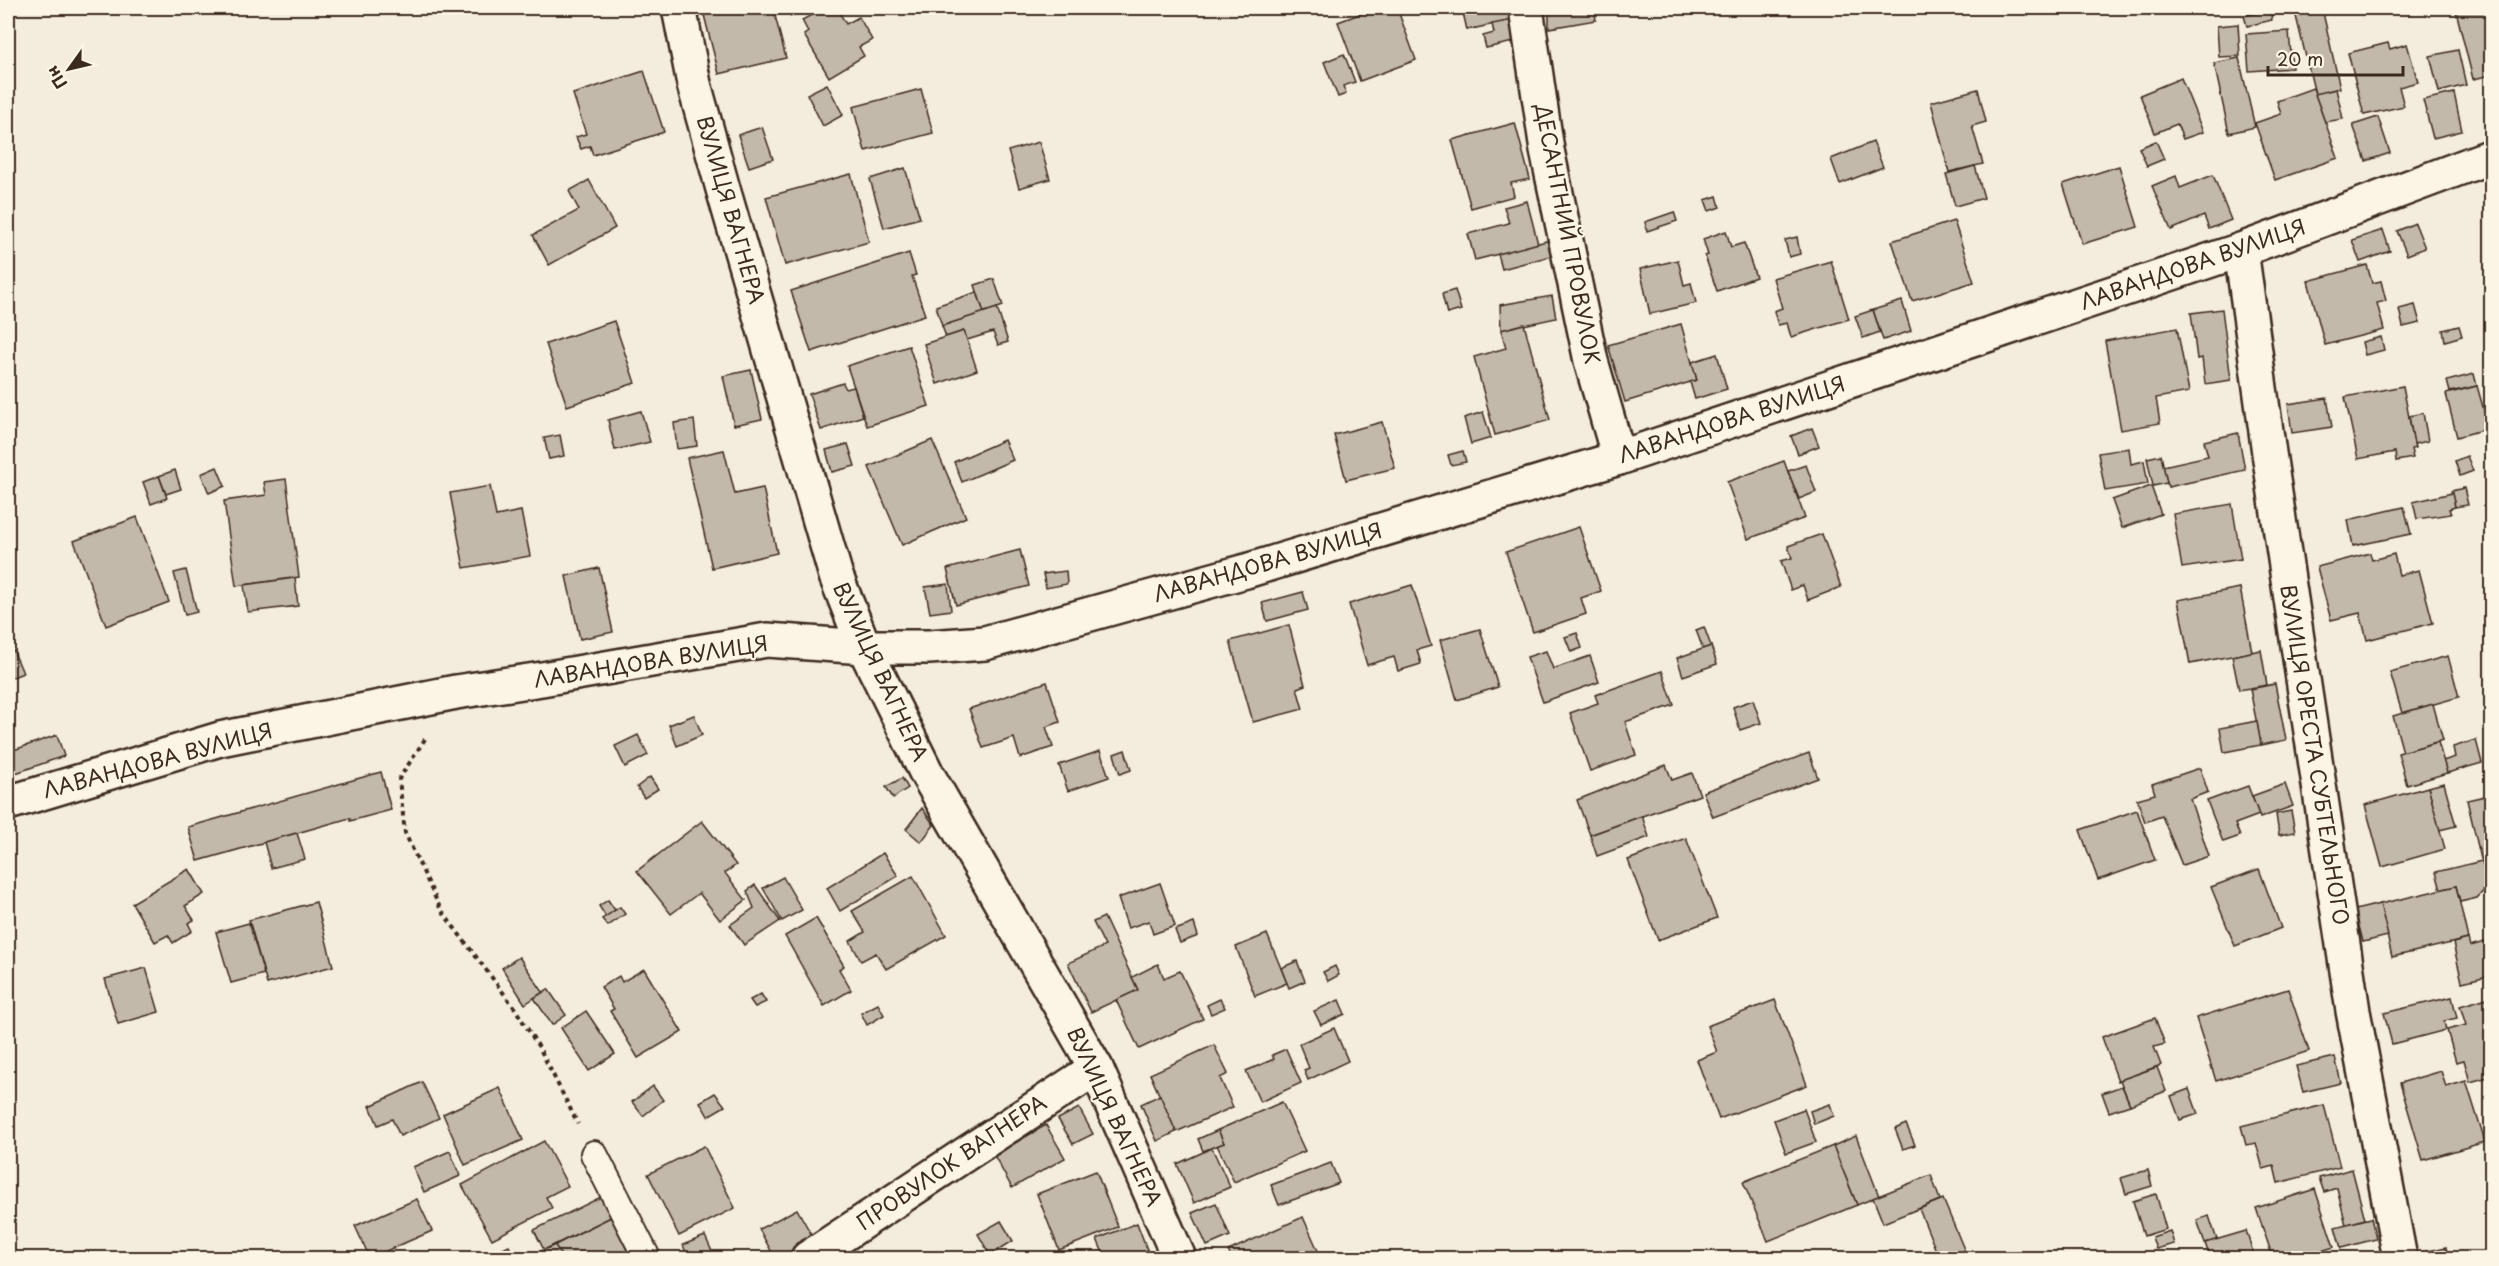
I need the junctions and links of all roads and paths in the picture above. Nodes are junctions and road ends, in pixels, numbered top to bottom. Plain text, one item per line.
1 (679, 8) edge
2 (1526, 8) edge
3 (2492, 156) edge
4 (2241, 250) junction
5 (1619, 458) junction
6 (864, 646) junction
7 (456, 692) junction
8 (8, 803) edge
9 (1096, 1068) junction
10 (594, 1154) joint
11 (647, 1258) edge
12 (808, 1258) edge
13 (1179, 1258) edge
14 (2400, 1258) edge

1 - 6 street, ВУЛИЦЯ ВАГНЕРА
2 - 5 street, ДЕСАНТНИЙ ПРОВУЛОК
3 - 4 street, ЛАВАНДОВА ВУЛИЦЯ
4 - 5 street, ЛАВАНДОВА ВУЛИЦЯ
4 - 14 street, ВУЛИЦЯ ОРЕСТА СУБТЕЛЬНОГО
5 - 6 street, ЛАВАНДОВА ВУЛИЦЯ
6 - 7 street, ЛАВАНДОВА ВУЛИЦЯ
6 - 9 street, ВУЛИЦЯ ВАГНЕРА
7 - 8 street, ЛАВАНДОВА ВУЛИЦЯ
7 - 10 path
9 - 12 street, ПРОВУЛОК ВАГНЕРА
9 - 13 street, ВУЛИЦЯ ВАГНЕРА
10 - 11 lane

